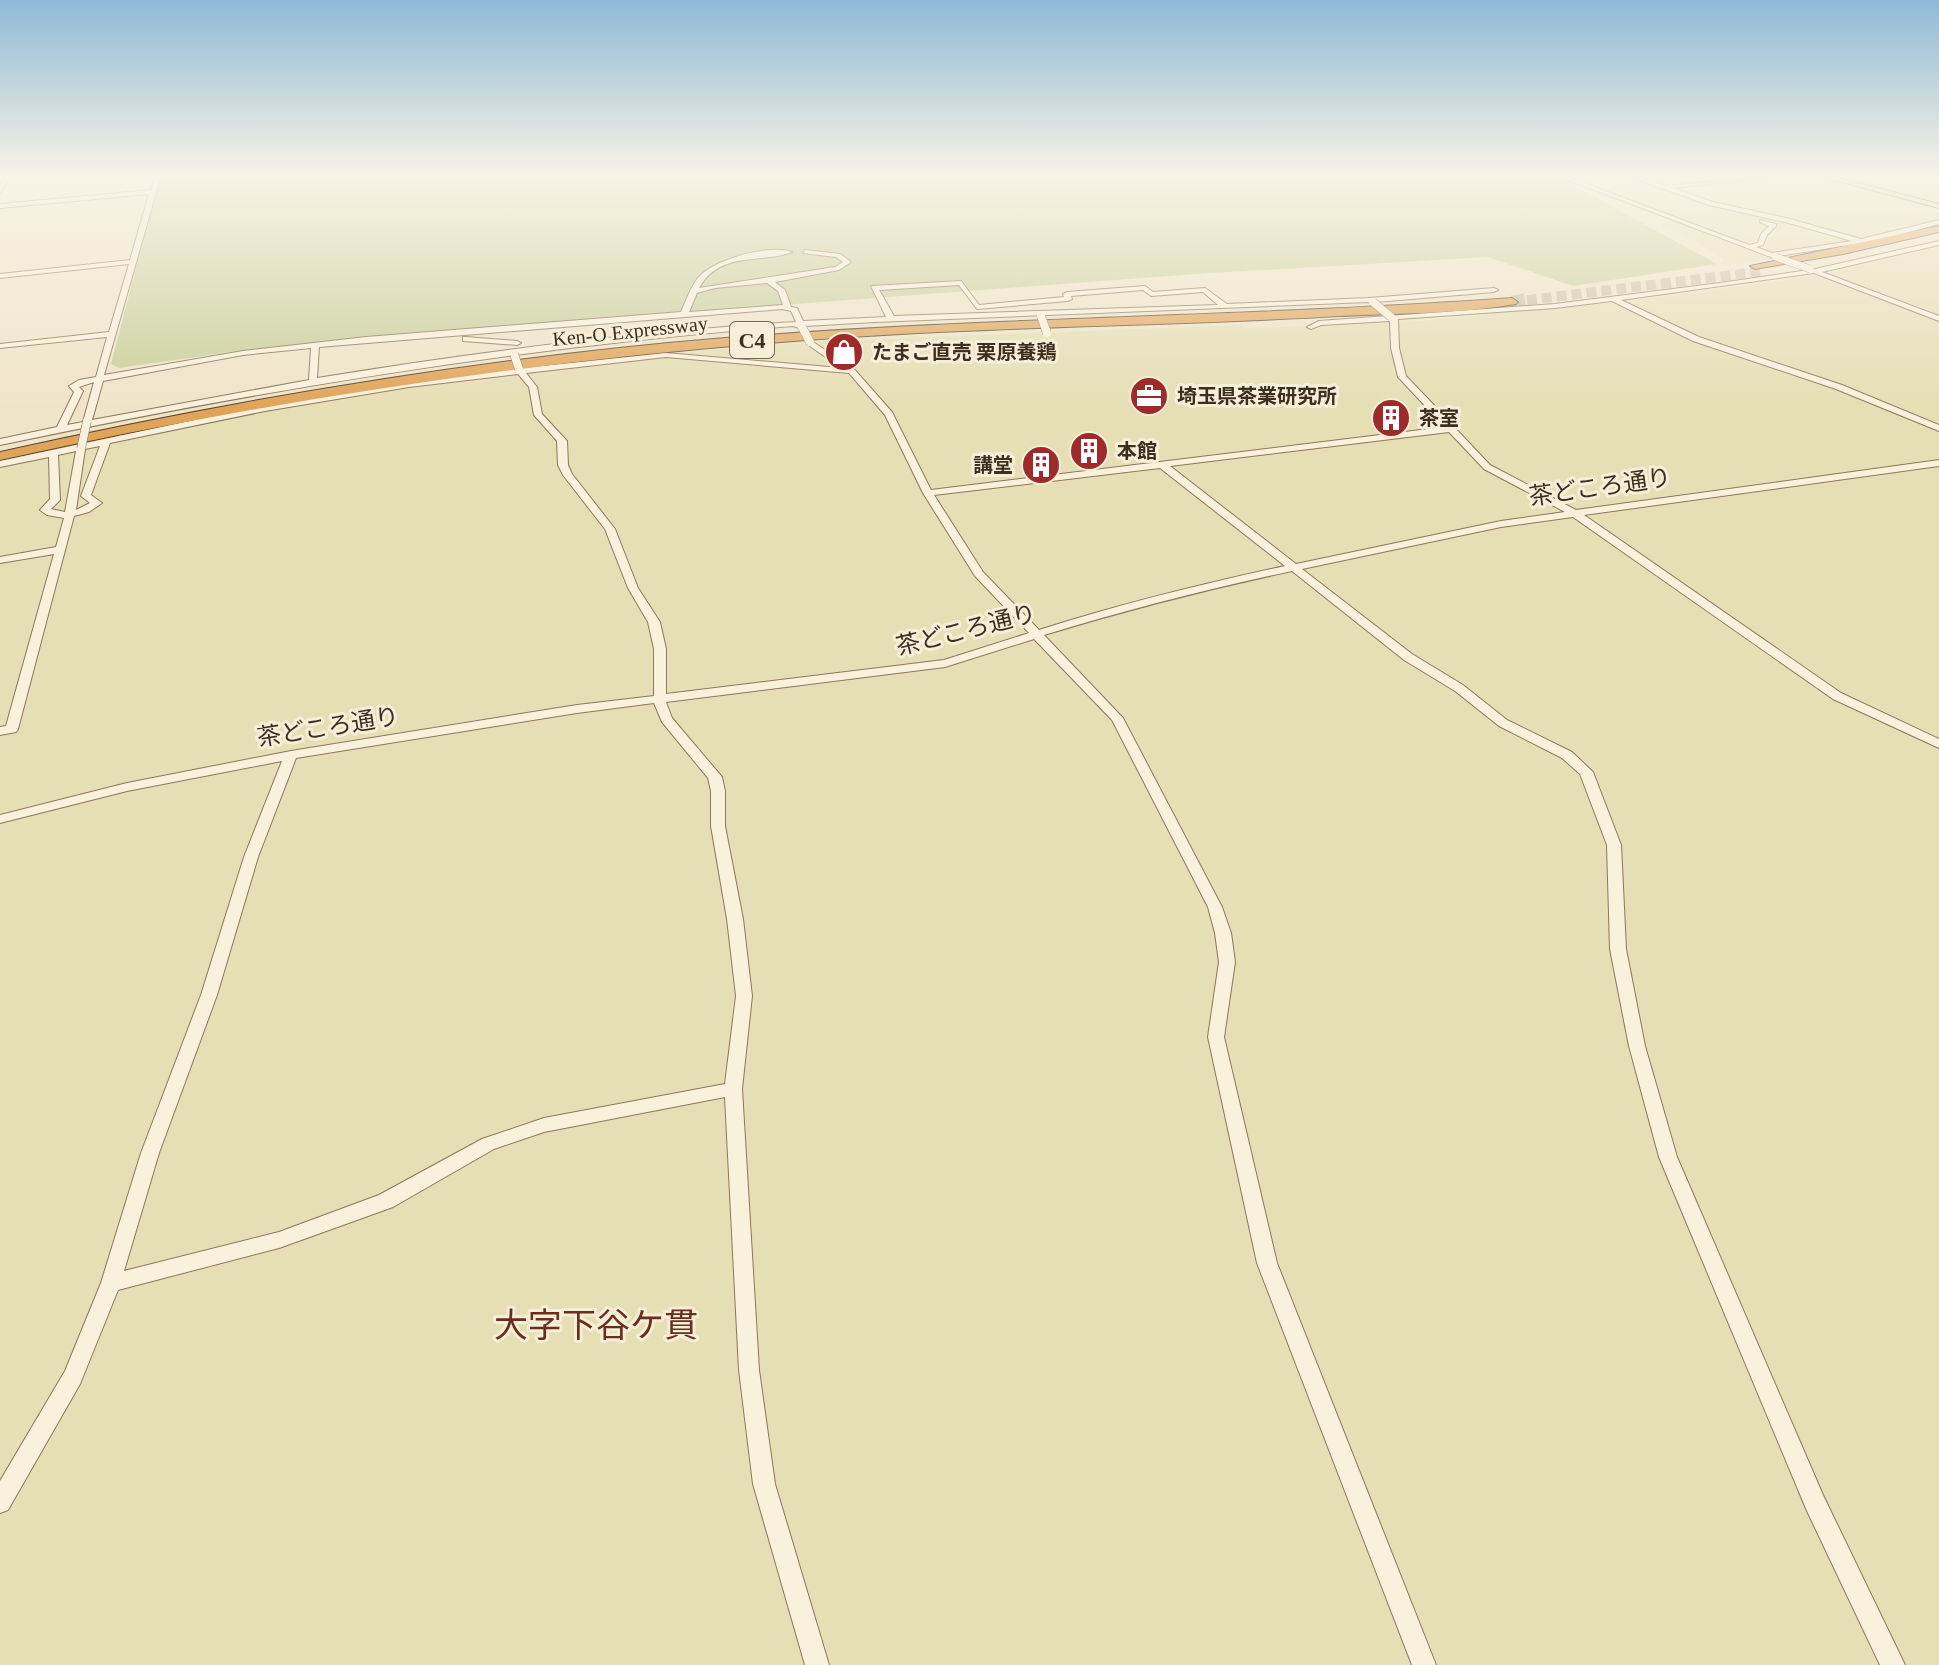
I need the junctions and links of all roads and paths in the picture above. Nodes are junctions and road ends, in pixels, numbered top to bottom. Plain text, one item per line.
1 (135, 253) edge
2 (785, 253) tunnel mouth
3 (813, 253) tunnel mouth
4 (1765, 253) tunnel mouth
5 (1794, 253) edge
6 (1835, 253) edge
7 (1846, 253) edge
8 (1893, 253) edge
9 (1775, 256) junction
10 (132, 262) junction
11 (1813, 270) junction
12 (0, 276) edge
13 (699, 281) junction
14 (769, 281) junction
15 (715, 286) junction
16 (694, 291) junction
17 (1504, 296) joint
18 (1614, 299) junction
19 (1371, 301) junction
20 (787, 307) junction
21 (1225, 307) junction
22 (684, 315) junction
23 (1040, 315) junction
24 (1393, 318) junction
25 (1939, 319) edge
26 (892, 320) junction
27 (801, 325) junction
28 (1311, 327) dead end
29 (1047, 333) dead end
30 (111, 334) junction
31 (434, 334) junction
32 (485, 341) junction
33 (315, 345) junction
34 (0, 346) edge
35 (553, 346) junction
36 (498, 352) junction
37 (516, 361) junction
38 (851, 371) junction
39 (98, 377) junction
40 (313, 382) junction
41 (1939, 428) edge
42 (61, 429) junction
43 (1454, 429) junction
44 (107, 440) junction
45 (1, 446) edge
46 (53, 452) junction
47 (0, 464) edge
48 (1161, 464) junction
49 (1933, 464) edge
50 (1939, 472) edge
51 (928, 493) junction
52 (1572, 512) junction
53 (70, 514) junction
54 (58, 550) junction
55 (0, 560) edge
56 (1293, 566) junction
57 (1038, 635) junction
58 (658, 699) junction
59 (0, 731) edge
60 (1939, 744) edge
61 (291, 755) junction
62 (0, 819) edge
63 (733, 1089) junction
64 (111, 1283) junction
65 (0, 1502) edge
66 (817, 1665) edge
67 (1424, 1665) edge
68 (1893, 1665) edge

1 - 10 street
2 - 13 street
3 - 14 street
4 - 9 street
5 - 9 street
6 - 7 highway
8 - 11 street
9 - 11 street, bridge
10 - 12 street
10 - 30 street
11 - 18 street
11 - 25 street
13 - 15 street
13 - 16 street
14 - 15 street
14 - 20 street
15 - 16 street
16 - 22 street
17 - 19 street
17 - 45 highway, Ken-O Expressway / C4
18 - 24 street
18 - 41 street
19 - 21 street
19 - 24 street, bridge
20 - 22 street
20 - 27 street
21 - 23 street
21 - 26 street
22 - 31 street
23 - 26 street
23 - 29 street, bridge
24 - 28 street
24 - 43 street
26 - 27 street
27 - 35 street
27 - 38 street, bridge
30 - 34 street
30 - 39 street
31 - 32 street
31 - 33 street
32 - 35 street
32 - 36 street
33 - 39 street
33 - 40 street
35 - 37 street
36 - 37 street
36 - 40 street
37 - 38 street
37 - 44 street
37 - 58 street
38 - 51 street
39 - 42 street
39 - 53 street, bridge
40 - 42 street
42 - 45 street
43 - 48 street
43 - 52 street
44 - 46 street
44 - 53 street
46 - 47 street
46 - 53 street
48 - 51 street
48 - 56 street
49 - 50 street
49 - 52 street, 茶どころ通り
51 - 57 street
52 - 56 street, 茶どころ通り
52 - 60 street
53 - 54 street
54 - 55 street
54 - 59 street
56 - 57 street, 茶どころ通り
56 - 68 street
57 - 58 street, 茶どころ通り
57 - 67 street
58 - 61 street, 茶どころ通り
58 - 63 street
61 - 62 street, 茶どころ通り
61 - 64 street
63 - 64 street
63 - 66 street
64 - 65 street

